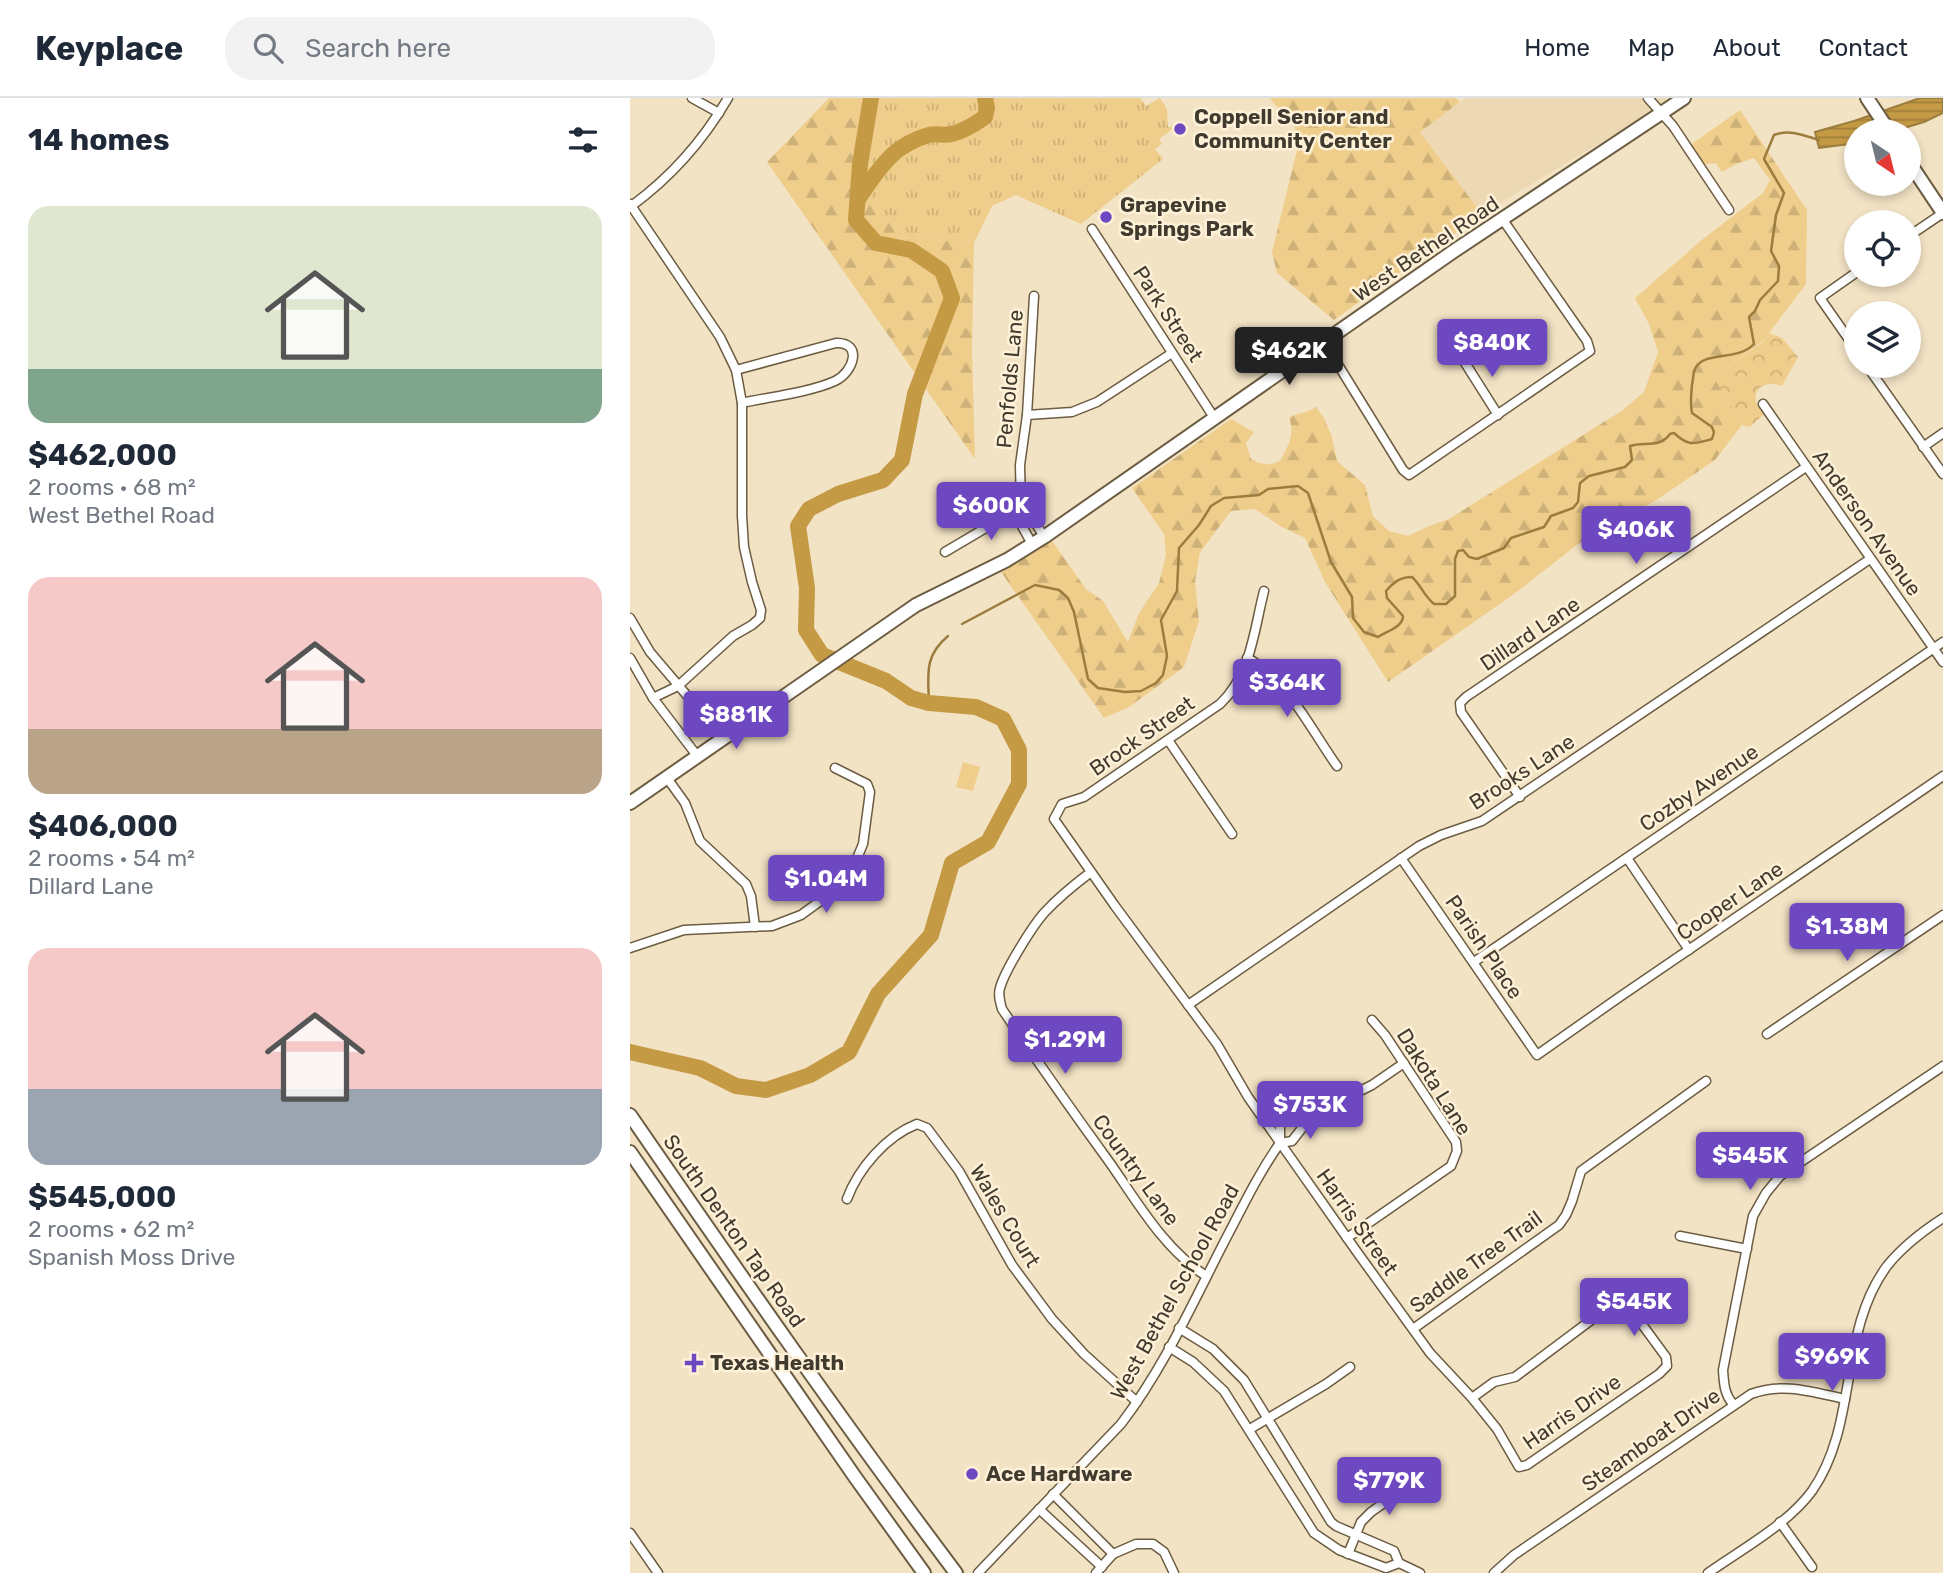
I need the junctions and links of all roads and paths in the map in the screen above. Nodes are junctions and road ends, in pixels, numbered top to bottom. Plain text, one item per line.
1 (692, 98) edge
2 (727, 98) edge
3 (1648, 98) edge
4 (1684, 98) edge
5 (1870, 103) edge
6 (719, 113) junction
7 (1661, 114) junction
8 (1881, 119) edge
9 (1922, 182) edge
10 (631, 206) edge
11 (1729, 210) dead end
12 (1943, 213) edge
13 (1503, 220) junction
14 (1921, 228) edge
15 (1092, 229) dead end
16 (1844, 281) edge
17 (1034, 296) dead end
18 (1844, 332) edge
19 (1324, 342) junction
20 (1172, 353) junction
21 (1462, 358) dead end
22 (736, 370) junction
23 (1875, 378) edge
24 (742, 403) junction
25 (1763, 404) dead end
26 (1027, 415) junction
27 (1498, 415) junction
28 (1215, 419) junction
29 (1943, 433) edge
30 (1923, 447) junction
31 (1806, 467) junction
32 (1943, 474) edge
33 (1021, 507) junction
34 (1044, 537) junction
35 (1032, 544) junction
36 (945, 552) dead end
37 (1870, 559) junction
38 (1264, 591) dead end
39 (630, 618) edge
40 (1943, 642) edge
41 (1934, 649) junction
42 (630, 658) edge
43 (1247, 658) junction
44 (1943, 662) edge
45 (678, 686) junction
46 (653, 698) junction
47 (724, 739) junction
48 (1168, 740) junction
49 (698, 757) junction
50 (1337, 766) dead end
51 (835, 768) dead end
52 (1943, 776) edge
53 (667, 778) junction
54 (1520, 797) junction
55 (630, 803) edge
56 (1054, 819) joint
57 (1233, 834) dead end
58 (1627, 858) junction
59 (1402, 859) junction
60 (1091, 872) junction
61 (1943, 915) edge
62 (755, 928) junction
63 (630, 948) edge
64 (1689, 950) junction
65 (1474, 962) junction
66 (1188, 1005) junction
67 (1372, 1020) dead end
68 (1767, 1034) dead end
69 (1537, 1055) joint
70 (1404, 1063) junction
71 (1943, 1066) edge
72 (1706, 1081) dead end
73 (1322, 1106) junction
74 (632, 1122) edge
75 (1280, 1143) junction
76 (630, 1152) edge
77 (847, 1199) dead end
78 (1943, 1218) edge
79 (1680, 1236) dead end
80 (1347, 1238) junction
81 (1747, 1249) junction
82 (1206, 1276) junction
83 (745, 1281) junction
84 (728, 1294) junction
85 (1179, 1328) junction
86 (1413, 1329) junction
87 (1169, 1348) junction
88 (1350, 1367) dead end
89 (808, 1373) junction
90 (791, 1385) junction
91 (1472, 1398) junction
92 (1845, 1399) junction
93 (1137, 1402) junction
94 (1733, 1404) junction
95 (1268, 1418) junction
96 (1250, 1429) junction
97 (1519, 1467) joint
98 (1424, 1475) dead end
99 (1054, 1494) junction
100 (1039, 1509) junction
101 (1780, 1522) junction
102 (630, 1533) edge
103 (1355, 1534) junction
104 (1113, 1554) junction
105 (1348, 1554) junction
106 (1399, 1563) junction
107 (1812, 1567) dead end
108 (1099, 1570) edge
109 (658, 1573) edge
110 (924, 1573) edge
111 (956, 1573) edge
112 (978, 1573) edge
113 (1174, 1573) edge
114 (1420, 1573) edge
115 (1494, 1573) edge
116 (1708, 1573) edge

1 - 6 street
2 - 6 street
3 - 7 street
4 - 7 main road, West Bethel Road
5 - 8 main road
6 - 10 street
7 - 11 street
7 - 13 main road, West Bethel Road
9 - 12 main road
10 - 22 street
12 - 14 street
13 - 19 main road, West Bethel Road
13 - 27 street
15 - 20 street, Park Street
16 - 18 street
17 - 26 street, Penfolds Lane
19 - 27 street
19 - 28 main road, West Bethel Road
20 - 26 street
20 - 28 street, Park Street
21 - 27 street
22 - 24 street
22 - 24 street
23 - 30 street
24 - 45 street
25 - 31 street, Anderson Avenue
26 - 33 street, Penfolds Lane
28 - 34 main road, West Bethel Road
29 - 30 street
30 - 32 street
31 - 37 street, Anderson Avenue
31 - 54 street, Dillard Lane
33 - 34 street
33 - 35 street, Penfolds Lane
33 - 36 street
34 - 35 main road, West Bethel Road
35 - 47 main road, West Bethel Road
37 - 41 street, Anderson Avenue
37 - 54 street, Brooks Lane
38 - 43 street, Brock Street
39 - 45 street
40 - 41 street, Cozby Avenue
41 - 44 street, Anderson Avenue
41 - 58 street, Cozby Avenue
42 - 46 street
43 - 48 street, Brock Street
43 - 50 street
45 - 46 street
45 - 47 street
46 - 49 street
47 - 49 main road, West Bethel Road
48 - 56 street, Brock Street
48 - 57 street
49 - 53 main road, West Bethel Road
51 - 62 street
52 - 64 street, Cooper Lane
53 - 55 main road, West Bethel Road
53 - 62 street
54 - 59 street, Brooks Lane
56 - 60 street, Harris Street
58 - 64 street
58 - 65 street, Cozby Avenue
59 - 65 street, Parish Place
59 - 66 street, Brooks Lane
60 - 66 street, Harris Street
60 - 82 street, Country Lane
61 - 68 street
62 - 63 street
64 - 69 street, Cooper Lane
65 - 69 street, Parish Place
66 - 75 street, Harris Street
67 - 70 street, Dakota Lane
70 - 73 street
70 - 80 street, Dakota Lane
71 - 81 street
72 - 86 street, Saddle Tree Trail
73 - 75 street
73 - 75 street
74 - 83 main road, South Denton Tap Road
75 - 80 street, Harris Street
75 - 82 street, West Bethel School Road
76 - 84 main road, South Denton Tap Road
77 - 93 street, Wales Court
78 - 92 street
79 - 81 street
80 - 86 street, Harris Street
81 - 94 street
82 - 85 street, West Bethel School Road
83 - 84 main road
83 - 89 main road, South Denton Tap Road
84 - 90 main road, South Denton Tap Road
85 - 87 street, West Bethel School Road
85 - 95 street
86 - 91 street, Harris Street
87 - 93 street, West Bethel School Road
87 - 96 street
88 - 95 street
89 - 90 main road
89 - 111 main road, South Denton Tap Road
90 - 110 main road, South Denton Tap Road
91 - 97 street, Harris Street
91 - 97 street, Harris Drive
92 - 94 street, Steamboat Drive
92 - 101 street
93 - 99 street, West Bethel School Road
94 - 115 street, Steamboat Drive
95 - 96 street
95 - 103 street
96 - 105 street
98 - 103 street
99 - 100 street, West Bethel School Road
99 - 104 street
100 - 108 street
100 - 112 street, West Bethel School Road
101 - 107 street
101 - 116 street
102 - 109 street
103 - 105 street
103 - 106 street
104 - 108 street
104 - 113 street
105 - 106 street
106 - 114 street

